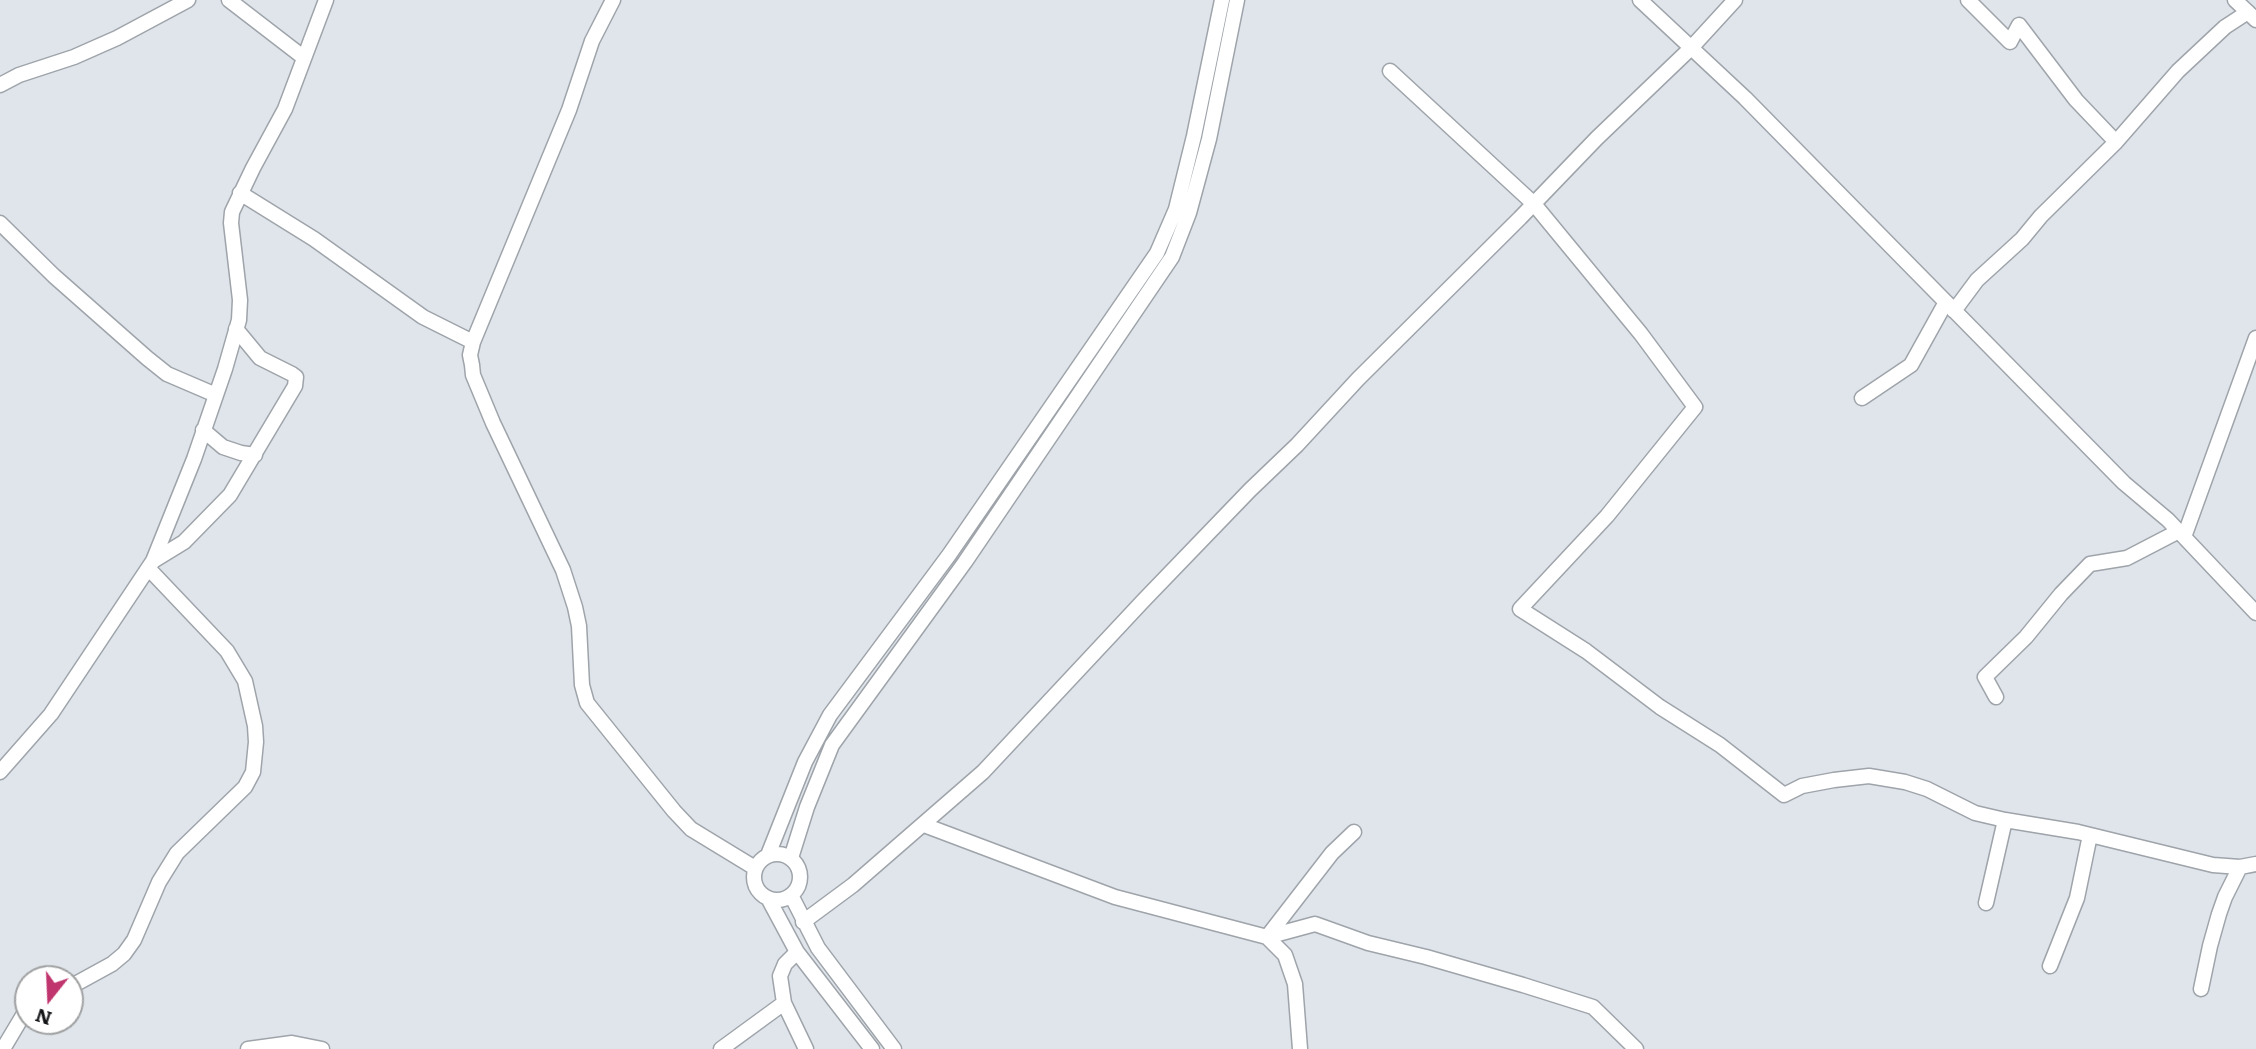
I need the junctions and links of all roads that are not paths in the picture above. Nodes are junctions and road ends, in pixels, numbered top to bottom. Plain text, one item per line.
1 (188, 0) edge
2 (229, 0) edge
3 (326, 0) edge
4 (613, 0) edge
5 (1222, 0) edge
6 (1237, 0) edge
7 (1640, 0) edge
8 (1735, 0) edge
9 (1968, 0) edge
10 (2235, 0) edge
11 (2252, 16) edge
12 (1691, 48) junction
13 (303, 57) junction
14 (1390, 71) dead end
15 (0, 85) edge
16 (2116, 142) junction
17 (240, 194) junction
18 (1534, 204) junction
19 (0, 223) edge
20 (1950, 306) junction
21 (236, 330) junction
22 (2256, 338) edge
23 (472, 342) junction
24 (216, 394) junction
25 (1862, 398) dead end
26 (203, 430) junction
27 (255, 455) junction
28 (2182, 534) junction
29 (151, 565) junction
30 (2256, 613) edge
31 (1996, 697) dead end
32 (0, 772) edge
33 (2005, 820) junction
34 (924, 825) junction
35 (1354, 832) dead end
36 (2090, 835) junction
37 (768, 855) junction
38 (791, 858) junction
39 (2256, 864) edge
40 (2239, 867) junction
41 (755, 868) junction
42 (791, 895) junction
43 (768, 898) junction
44 (1986, 903) dead end
45 (803, 922) junction
46 (1267, 937) junction
47 (797, 952) junction
48 (2050, 966) dead end
49 (84, 980) edge
50 (2201, 989) dead end
51 (784, 1003) junction
52 (14, 1031) edge
53 (3, 1049) edge
54 (248, 1049) edge
55 (322, 1049) edge
56 (721, 1049) edge
57 (806, 1049) edge
58 (872, 1049) edge
59 (894, 1049) edge
60 (1300, 1049) edge
61 (1636, 1049) edge

1 - 15 street
2 - 13 street
3 - 13 street
4 - 23 street
5 - 37 street
6 - 38 street
7 - 12 street
8 - 12 street
9 - 16 street
10 - 11 street
11 - 16 street
12 - 18 street
12 - 20 street
13 - 17 street
14 - 18 street
16 - 20 street
17 - 21 street
17 - 23 street
18 - 33 street
18 - 34 street
19 - 24 street
20 - 25 street
20 - 28 street
21 - 24 street
21 - 27 street
22 - 28 street
23 - 41 street
24 - 26 street
26 - 27 street
26 - 29 street
27 - 29 street
28 - 30 street
28 - 31 street
29 - 32 street
29 - 49 street
33 - 36 street
33 - 44 street
34 - 45 street
34 - 46 street
35 - 46 street
36 - 40 street
36 - 48 street
37 - 38 street
37 - 41 street
38 - 42 street
39 - 40 street
40 - 50 street
41 - 43 street
42 - 43 street
42 - 45 street
43 - 47 street
45 - 59 street
46 - 60 street
46 - 61 street
47 - 51 street
47 - 58 street
51 - 56 street
51 - 57 street
52 - 53 street
54 - 55 street

